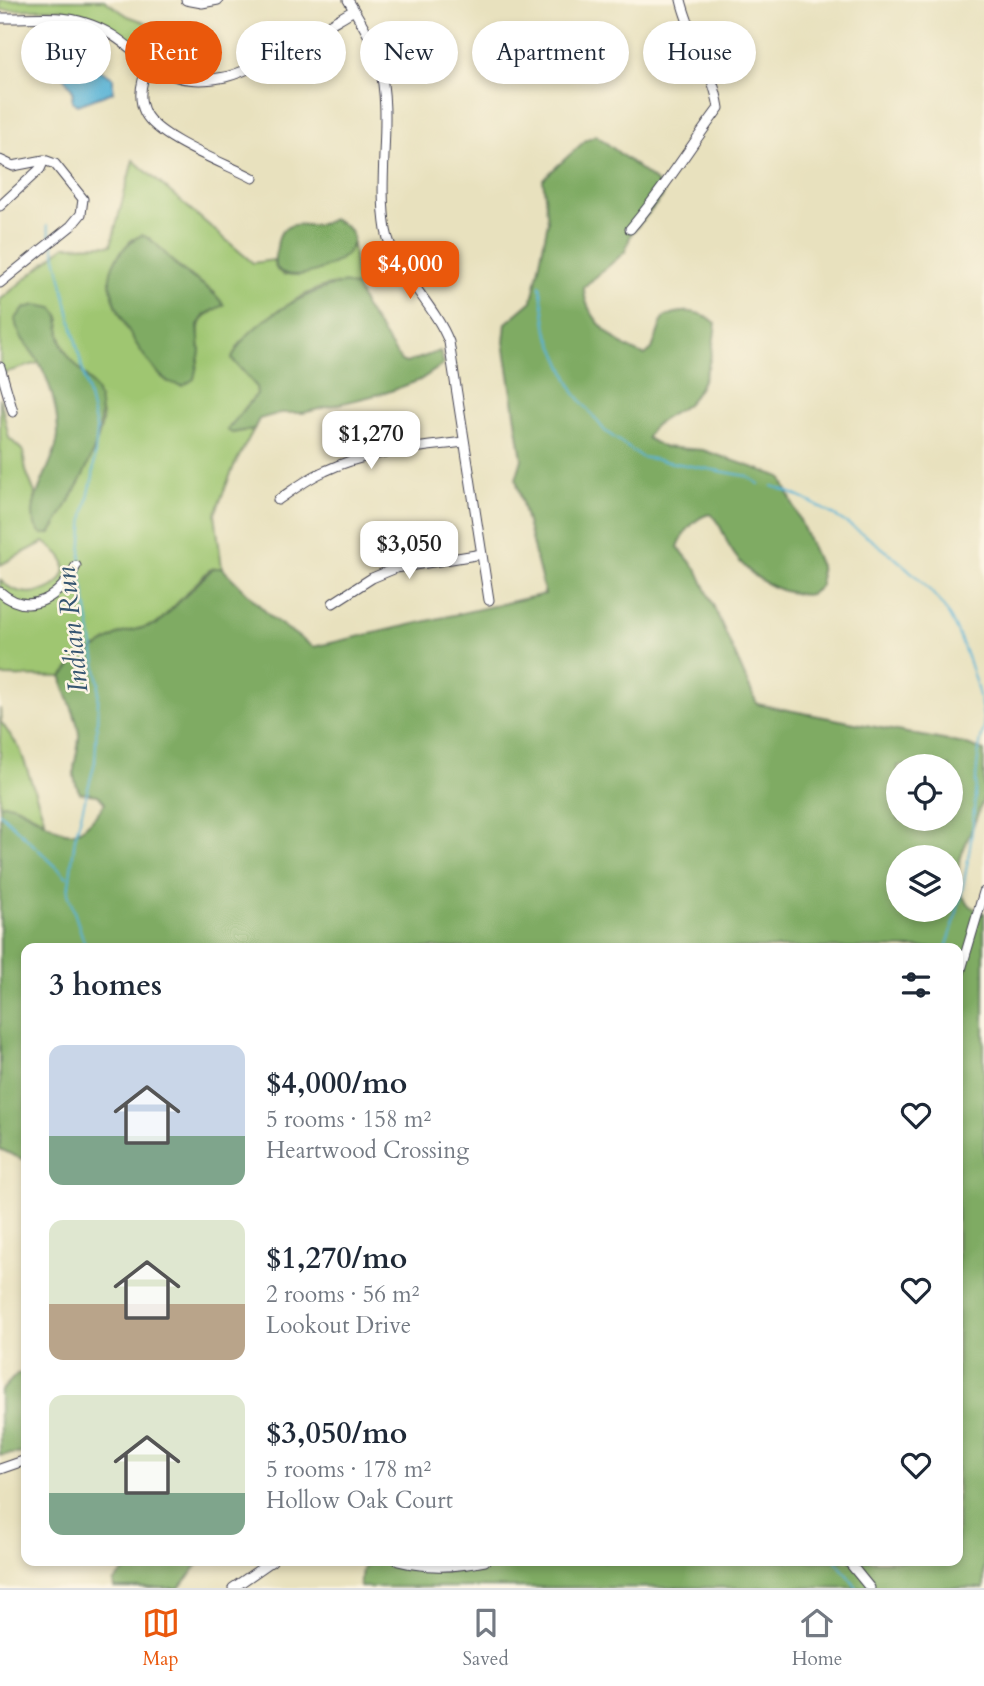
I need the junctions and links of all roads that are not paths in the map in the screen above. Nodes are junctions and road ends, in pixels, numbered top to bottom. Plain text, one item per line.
1 (186, 0) edge
2 (218, 0) edge
3 (348, 0) edge
4 (681, 0) edge
5 (354, 10) junction
6 (0, 18) edge
7 (125, 46) edge
8 (222, 76) edge
9 (140, 84) edge
10 (0, 160) edge
11 (44, 160) junction
12 (253, 178) dead end
13 (0, 206) edge
14 (631, 229) dead end
15 (0, 283) edge
16 (0, 367) edge
17 (13, 412) dead end
18 (464, 442) junction
19 (278, 500) dead end
20 (482, 554) junction
21 (76, 566) dead end
22 (0, 593) edge
23 (489, 600) dead end
24 (333, 603) dead end
25 (984, 892) edge
26 (963, 963) edge
27 (21, 1462) edge
28 (0, 1469) edge
29 (265, 1566) edge
30 (417, 1566) edge
31 (458, 1566) edge
32 (852, 1566) edge
33 (233, 1588) edge
34 (870, 1588) edge

1 - 2 street
3 - 5 street
4 - 14 street
5 - 8 street
5 - 18 street
6 - 7 street
9 - 12 street
10 - 11 street
11 - 13 street
11 - 15 street
16 - 17 street
18 - 19 street
18 - 20 street
20 - 23 street
20 - 24 street
21 - 22 street
25 - 26 street
27 - 28 street
29 - 33 street
30 - 31 street
32 - 34 street

